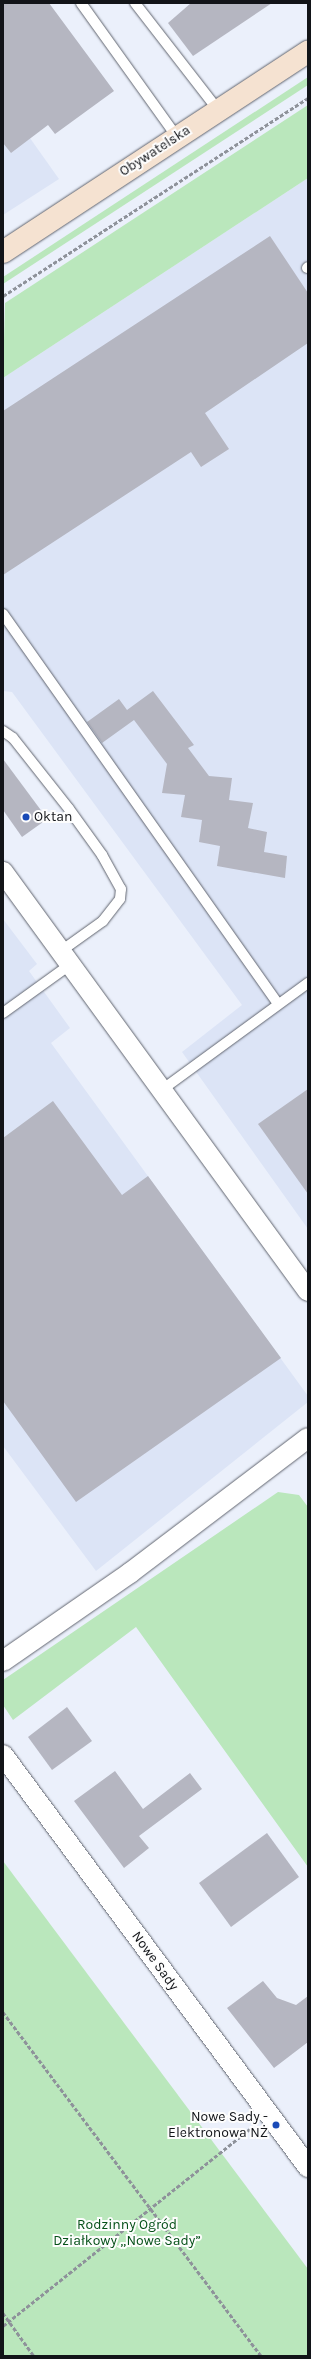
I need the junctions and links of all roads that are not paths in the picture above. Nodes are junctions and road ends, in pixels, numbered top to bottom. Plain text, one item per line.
1 (81, 3) edge
2 (135, 3) edge
3 (308, 52) edge
4 (218, 110) junction
5 (177, 137) junction
6 (3, 252) edge
7 (3, 614) edge
8 (3, 731) edge
9 (3, 872) edge
10 (66, 958) junction
11 (308, 983) edge
12 (277, 1003) junction
13 (3, 1013) edge
14 (163, 1089) junction
15 (308, 1291) edge
16 (308, 1438) edge
17 (3, 1661) edge
18 (3, 1755) edge
19 (308, 2168) edge

1 - 5 lane
2 - 4 lane
3 - 4 main road, Obywatelska
4 - 5 main road, Obywatelska
5 - 6 main road, Obywatelska
7 - 12 lane
8 - 10 lane
9 - 10 street
10 - 13 lane
10 - 14 street
11 - 12 lane
12 - 14 lane
14 - 15 street
16 - 17 street
18 - 19 street, Nowe Sady

